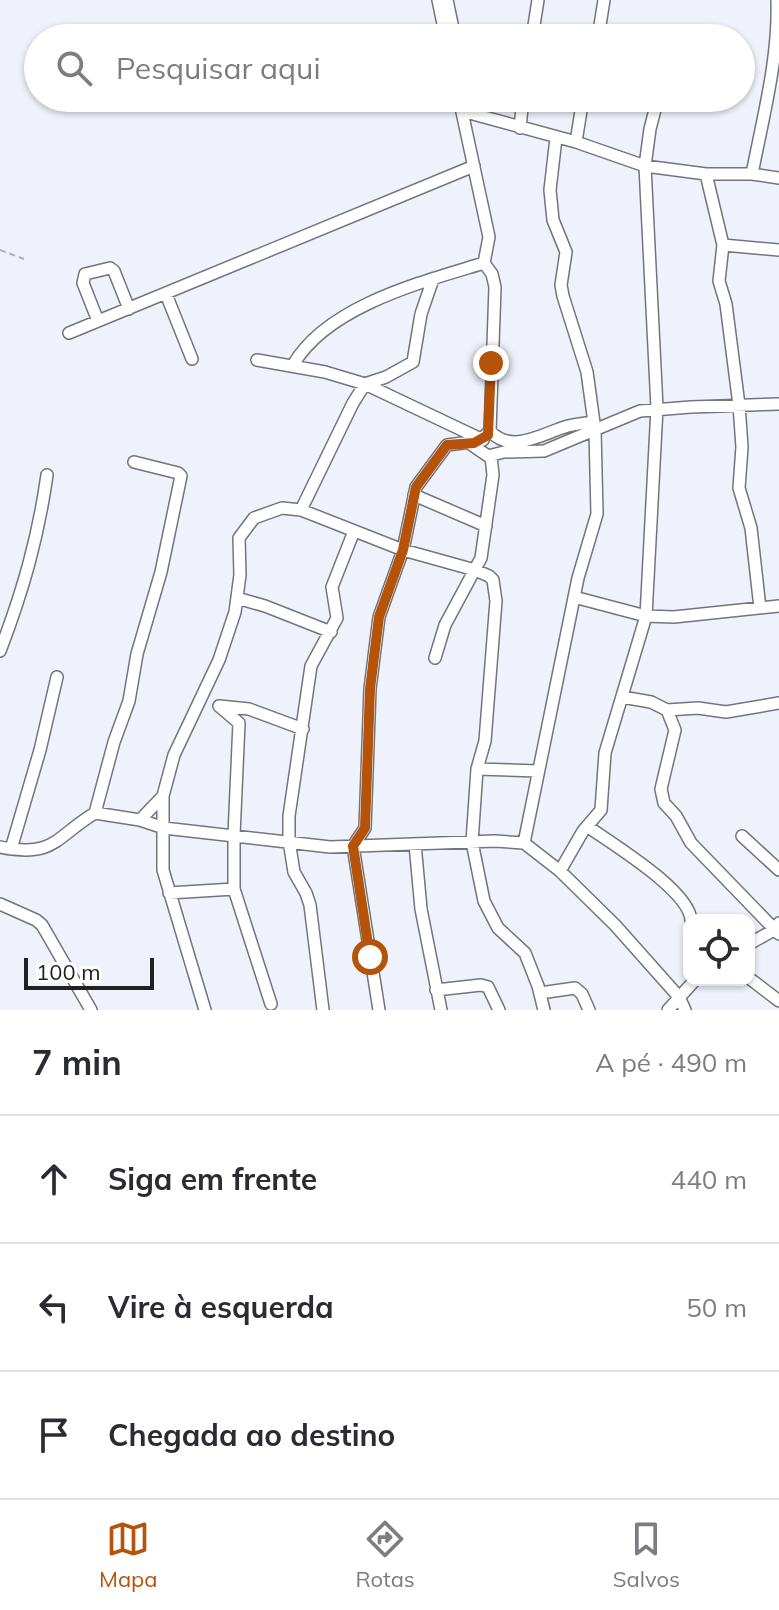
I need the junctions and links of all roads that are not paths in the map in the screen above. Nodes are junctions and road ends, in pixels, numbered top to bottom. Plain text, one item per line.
1 (438, 0) edge
2 (447, 0) edge
3 (538, 0) edge
4 (604, 0) edge
5 (777, 0) edge
6 (443, 24) edge
7 (452, 24) edge
8 (534, 24) edge
9 (600, 24) edge
10 (773, 98) edge
11 (467, 112) joint
12 (522, 112) edge
13 (581, 112) edge
14 (654, 112) edge
15 (520, 128) junction
16 (556, 138) junction
17 (576, 142) junction
18 (474, 166) junction
19 (645, 166) junction
20 (706, 174) junction
21 (752, 174) junction
22 (779, 178) edge
23 (723, 245) junction
24 (779, 250) edge
25 (484, 263) junction
26 (433, 279) junction
27 (166, 294) junction
28 (129, 309) junction
29 (98, 321) junction
30 (69, 333) dead end
31 (192, 359) dead end
32 (257, 360) dead end
33 (293, 365) junction
34 (365, 384) junction
35 (779, 404) edge
36 (739, 405) junction
37 (657, 408) junction
38 (595, 426) junction
39 (486, 435) junction
40 (469, 443) junction
41 (491, 456) junction
42 (134, 462) dead end
43 (47, 475) dead end
44 (414, 495) junction
45 (301, 510) junction
46 (486, 526) junction
47 (354, 531) junction
48 (403, 550) junction
49 (475, 570) junction
50 (574, 597) junction
51 (237, 598) junction
52 (779, 606) edge
53 (760, 608) junction
54 (646, 616) junction
55 (331, 632) junction
56 (0, 651) edge
57 (435, 658) dead end
58 (57, 677) dead end
59 (622, 697) junction
60 (202, 700) junction
61 (779, 703) edge
62 (219, 706) junction
63 (667, 710) junction
64 (303, 729) junction
65 (477, 769) junction
66 (538, 771) junction
67 (163, 796) junction
68 (95, 813) junction
69 (140, 820) junction
70 (587, 826) junction
71 (164, 828) junction
72 (234, 835) junction
73 (742, 836) dead end
74 (289, 841) junction
75 (472, 842) junction
76 (524, 843) junction
77 (415, 844) junction
78 (353, 846) junction
79 (6, 848) edge
80 (779, 870) edge
81 (560, 871) junction
82 (234, 889) junction
83 (169, 893) junction
84 (0, 904) edge
85 (689, 914) edge
86 (777, 929) edge
87 (755, 941) edge
88 (755, 983) edge
89 (689, 986) edge
90 (436, 990) junction
91 (540, 993) junction
92 (679, 997) junction
93 (779, 1001) edge
94 (271, 1004) dead end
95 (91, 1010) edge
96 (205, 1010) edge
97 (323, 1010) edge
98 (379, 1010) edge
99 (441, 1010) edge
100 (499, 1010) edge
101 (544, 1010) edge
102 (589, 1010) edge
103 (668, 1010) edge
104 (685, 1010) edge

1 - 6 street
2 - 7 street
3 - 8 street
4 - 9 street
5 - 10 street
10 - 21 street
11 - 15 street
11 - 18 street
12 - 15 street
13 - 17 street
14 - 19 street
15 - 16 street
16 - 17 street
16 - 38 street
17 - 19 street
18 - 25 street
18 - 27 street
19 - 20 street
19 - 37 street
20 - 21 street
20 - 23 street
21 - 22 street
23 - 24 street
23 - 36 street
25 - 26 street
25 - 39 street
26 - 33 street
26 - 34 street
27 - 28 street
27 - 31 street
28 - 29 street
28 - 29 street
29 - 30 street
32 - 33 street
33 - 34 street
34 - 39 street
34 - 45 street
35 - 36 street
36 - 37 street
36 - 53 street
37 - 38 street
37 - 54 street
38 - 39 street
38 - 41 street
38 - 50 street
39 - 40 street
40 - 41 street
40 - 44 street
41 - 46 street
42 - 68 street
43 - 56 street
44 - 46 street
44 - 48 street
45 - 47 street
45 - 51 street
46 - 49 street
47 - 48 street
47 - 55 street
48 - 49 street
48 - 78 street
49 - 57 street
49 - 65 street
50 - 54 street
50 - 66 street
51 - 55 street
51 - 60 street
52 - 53 street
53 - 54 street
54 - 59 street
55 - 64 street
58 - 79 street
59 - 63 street
59 - 70 street
60 - 62 street
60 - 67 street
61 - 63 street
62 - 64 street
62 - 72 street
63 - 86 street
64 - 74 street
65 - 66 street
65 - 75 street
66 - 76 street
67 - 69 street
67 - 71 street
68 - 69 street
68 - 79 street
69 - 71 street
70 - 81 street
70 - 85 street
71 - 72 street
71 - 83 street
72 - 74 street
72 - 82 street
73 - 80 street
74 - 78 street
74 - 97 street
75 - 76 street
75 - 77 street
75 - 91 street
76 - 81 street
77 - 78 street
77 - 90 street
78 - 98 street
81 - 92 street
82 - 83 street
82 - 94 street
83 - 96 street
84 - 95 street
86 - 87 street
88 - 93 street
89 - 92 street
90 - 99 street
90 - 100 street
91 - 101 street
91 - 102 street
92 - 103 street
92 - 104 street

